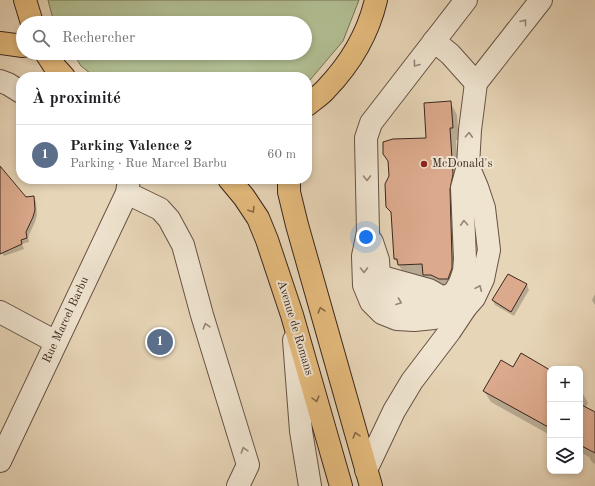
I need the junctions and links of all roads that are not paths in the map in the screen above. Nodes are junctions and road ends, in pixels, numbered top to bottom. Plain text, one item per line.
1 (25, 0) edge
2 (376, 0) edge
3 (466, 0) edge
4 (541, 0) edge
5 (30, 16) edge
6 (434, 41) junction
7 (0, 43) edge
8 (16, 45) edge
9 (50, 60) edge
10 (60, 72) edge
11 (0, 80) edge
12 (476, 83) junction
13 (16, 89) edge
14 (312, 101) edge
15 (468, 166) junction
16 (233, 184) edge
17 (289, 184) edge
18 (128, 186) edge
19 (368, 232) junction
20 (466, 307) junction
21 (0, 312) edge
22 (292, 315) junction
23 (56, 342) junction
24 (0, 461) edge
25 (369, 478) edge
26 (238, 486) edge
27 (310, 486) edge
28 (341, 486) edge

1 - 5 main road
2 - 14 main road
3 - 6 street
12 -> 4 street
6 - 12 street
6 -> 19 street
7 - 8 main road
9 - 10 main road
11 - 13 street
15 -> 12 street
19 -> 15 street
20 -> 15 street
16 -> 22 main road, Avenue de Romans
25 -> 17 main road
18 - 23 street, Rue Marcel Barbu
26 -> 18 street
19 -> 20 street
20 - 25 street
21 - 23 street
22 - 27 street
22 -> 28 main road, Avenue de Romans
23 - 24 street, Rue Marcel Barbu

